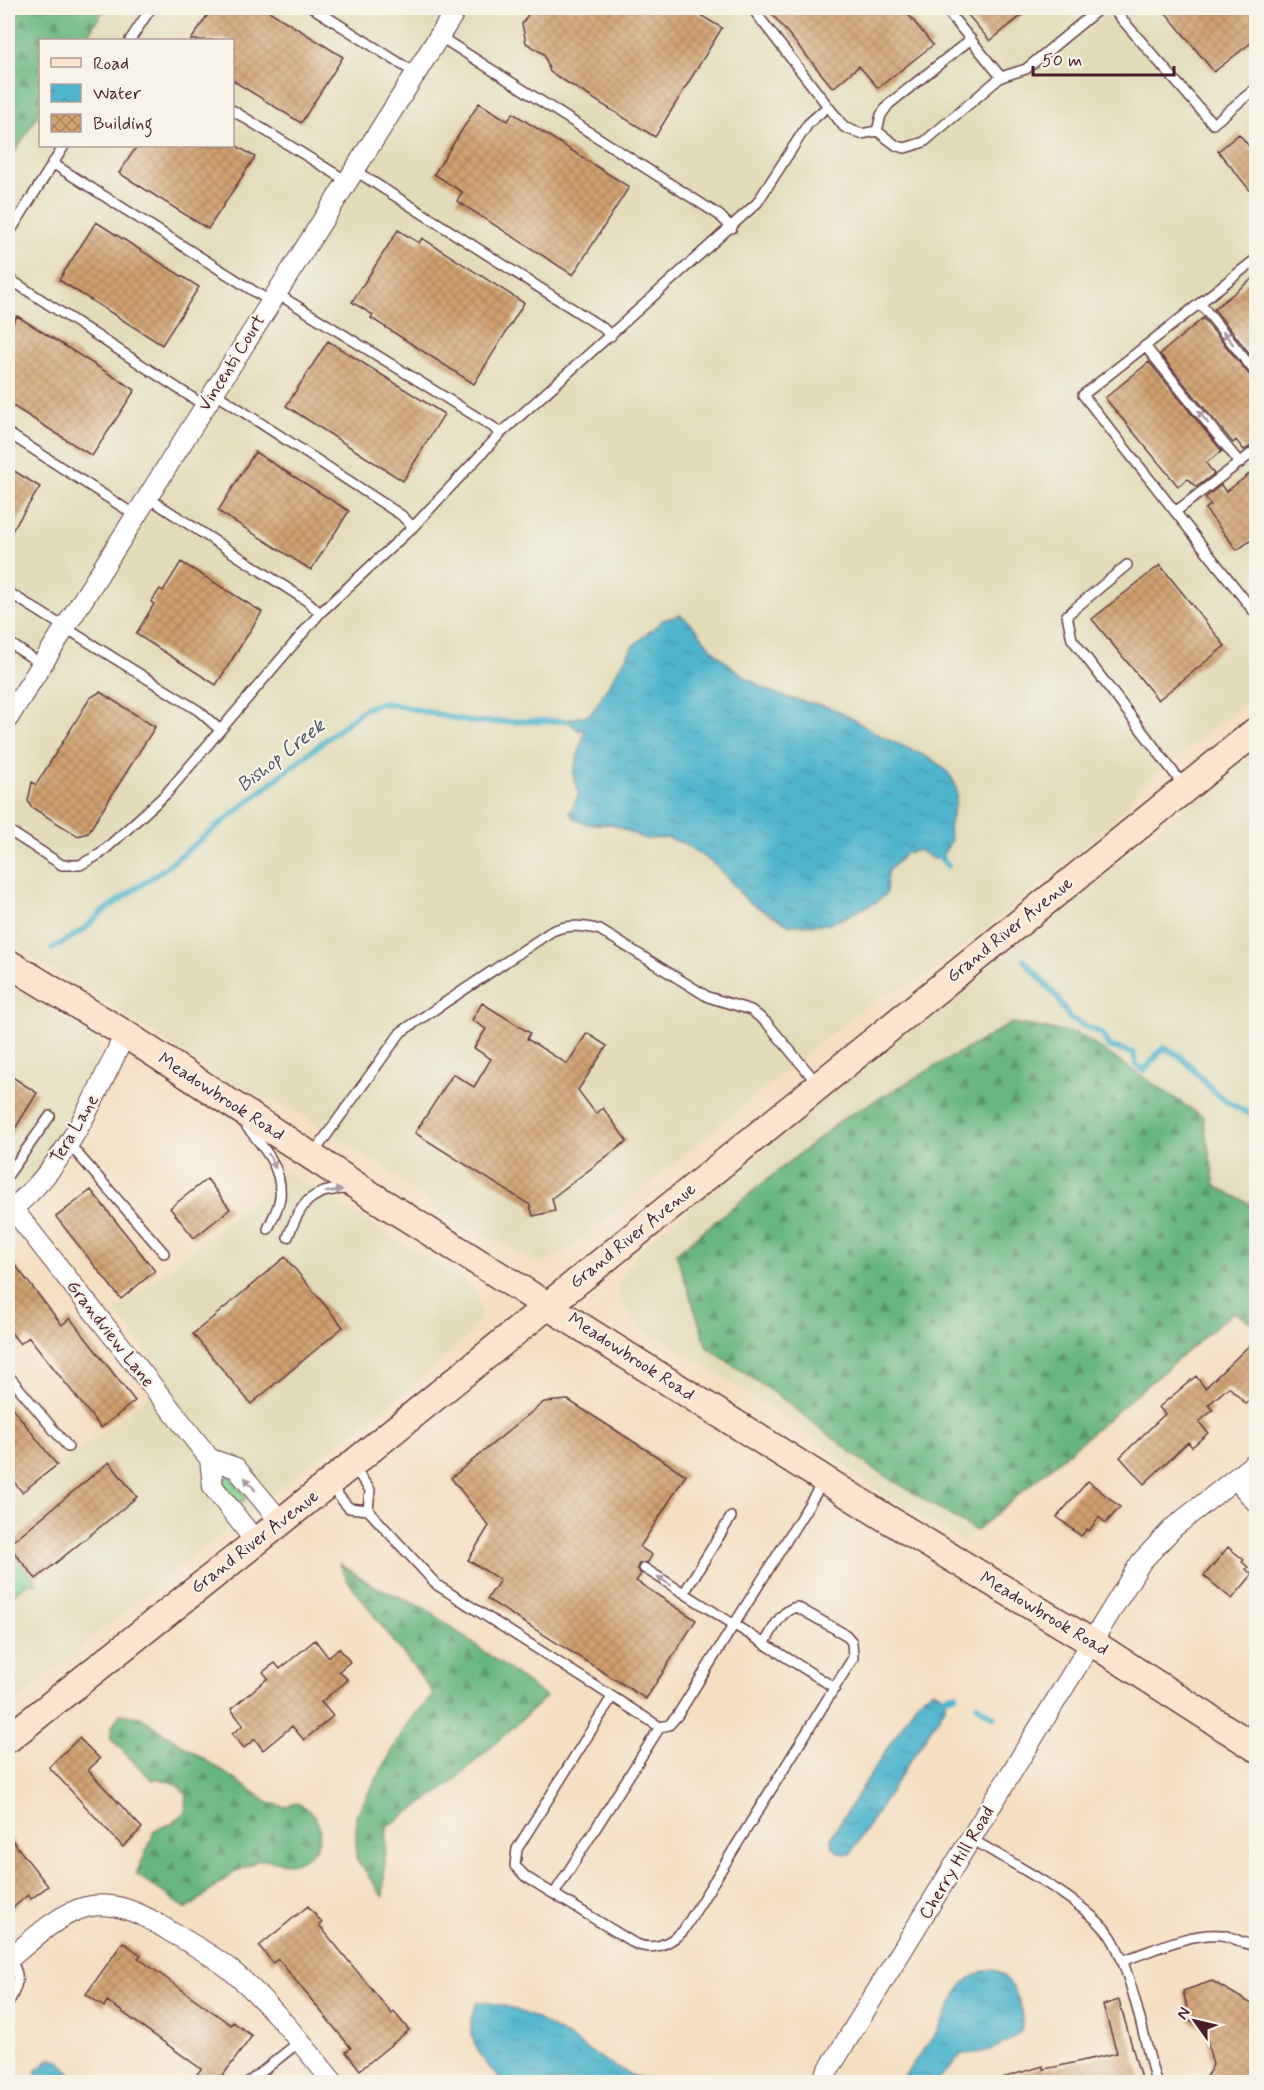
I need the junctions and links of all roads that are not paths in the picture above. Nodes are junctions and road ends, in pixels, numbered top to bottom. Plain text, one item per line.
1 (150, 8) edge
2 (313, 8) edge
3 (457, 8) edge
4 (752, 8) edge
5 (945, 8) edge
6 (1100, 8) edge
7 (1112, 8) edge
8 (439, 36) junction
9 (131, 39) edge
10 (971, 39) junction
11 (415, 73) junction
12 (1001, 77) junction
13 (1257, 88) edge
14 (827, 107) junction
15 (234, 111) edge
16 (877, 131) junction
17 (63, 147) edge
18 (52, 163) junction
19 (350, 176) junction
20 (732, 228) junction
21 (8, 235) edge
22 (1257, 259) edge
23 (8, 278) edge
24 (274, 297) junction
25 (1200, 303) junction
26 (611, 336) junction
27 (1145, 346) junction
28 (1257, 373) edge
29 (209, 399) junction
30 (8, 434) edge
31 (500, 434) junction
32 (1257, 450) edge
33 (1240, 463) junction
34 (147, 498) junction
35 (1176, 512) junction
36 (135, 515) junction
37 (413, 527) junction
38 (1127, 565) dead end
39 (8, 592) edge
40 (320, 613) junction
41 (1257, 615) edge
42 (64, 628) junction
43 (8, 642) edge
44 (41, 664) junction
45 (8, 718) edge
46 (219, 729) junction
47 (1257, 731) edge
48 (1185, 788) junction
49 (8, 830) edge
50 (8, 963) edge
51 (125, 1034) junction
52 (818, 1085) junction
53 (223, 1099) junction
54 (50, 1116) dead end
55 (69, 1144) junction
56 (312, 1156) junction
57 (8, 1175) edge
58 (363, 1190) junction
59 (10, 1210) edge
60 (268, 1229) dead end
61 (288, 1237) dead end
62 (164, 1253) dead end
63 (549, 1304) junction
64 (8, 1375) edge
65 (68, 1447) dead end
66 (210, 1459) junction
67 (1257, 1462) edge
68 (352, 1465) junction
69 (1236, 1479) junction
70 (825, 1480) junction
71 (328, 1484) junction
72 (1257, 1502) edge
73 (368, 1510) junction
74 (731, 1517) dead end
75 (281, 1522) junction
76 (256, 1542) junction
77 (644, 1568) dead end
78 (684, 1593) junction
79 (734, 1625) junction
80 (1091, 1642) junction
81 (764, 1644) junction
82 (835, 1688) junction
83 (612, 1697) junction
84 (660, 1727) junction
85 (8, 1738) edge
86 (1257, 1748) edge
87 (972, 1839) junction
88 (554, 1894) junction
89 (1257, 1946) edge
90 (8, 1959) edge
91 (1122, 1961) junction
92 (8, 2004) edge
93 (299, 2042) junction
94 (249, 2082) edge
95 (333, 2082) edge
96 (821, 2082) edge
97 (1156, 2082) edge

1 - 9 lane
2 - 11 lane
3 - 8 street, Vincenti Court
4 - 14 lane
5 - 10 lane
6 - 12 lane
7 - 13 lane
8 - 11 street, Vincenti Court
8 - 20 lane
10 - 12 lane
10 - 16 lane
11 - 19 street, Vincenti Court
12 - 16 lane
14 - 16 lane
14 - 20 lane
15 - 19 lane
17 - 18 lane
18 - 21 lane
18 - 24 lane
19 - 24 street, Vincenti Court
19 - 26 lane
20 - 26 lane
22 - 25 lane
23 - 29 lane
24 - 29 street, Vincenti Court
24 - 31 lane
25 - 27 lane
28 -> 25 lane
26 - 31 lane
33 -> 27 lane
27 - 35 lane
29 - 34 street, Vincenti Court
29 - 37 lane
30 - 36 lane
31 - 37 lane
32 - 33 lane
33 - 35 lane
34 - 36 street, Vincenti Court
34 - 40 lane
35 - 41 lane
36 - 42 street, Vincenti Court
37 - 40 lane
38 - 48 lane
39 - 42 lane
40 - 46 lane
42 - 44 street, Vincenti Court
42 - 46 lane
43 - 44 lane
44 - 45 street, Vincenti Court
46 - 49 lane
47 - 48 main road, Grand River Avenue
48 - 52 main road, Grand River Avenue
50 - 51 main road, Meadowbrook Road
51 - 53 main road, Meadowbrook Road
51 - 55 street, Tera Lane
52 - 56 lane
52 - 63 main road, Grand River Avenue
53 - 56 main road, Meadowbrook Road
53 -> 60 lane
54 - 57 lane
55 - 59 street, Tera Lane
55 - 62 lane
56 - 58 main road, Meadowbrook Road
61 -> 58 lane
58 - 63 main road, Meadowbrook Road
59 - 66 street, Grandview Lane
63 - 68 main road, Grand River Avenue
63 - 70 main road, Meadowbrook Road
64 - 65 lane
75 -> 66 street
66 - 76 street
67 - 69 street, Cherry Hill Road
68 - 71 main road, Grand River Avenue
68 - 73 lane
69 - 72 street
69 - 80 street, Cherry Hill Road
70 - 79 lane
70 - 80 main road, Meadowbrook Road
71 - 73 lane
71 - 75 main road, Grand River Avenue
73 - 83 lane
74 - 78 lane
75 - 76 main road, Grand River Avenue
76 - 85 main road, Grand River Avenue
78 -> 77 lane
78 - 79 lane
79 - 81 lane
79 - 84 lane
80 - 86 main road, Meadowbrook Road
80 - 87 street, Cherry Hill Road
81 - 82 lane
81 - 82 lane
82 - 88 lane
83 - 84 lane
83 - 88 lane
84 - 88 lane
87 - 91 lane
87 - 96 street, Cherry Hill Road
89 - 91 lane
90 - 92 lane
90 - 93 street
91 - 97 lane
93 - 94 lane
93 - 95 street

